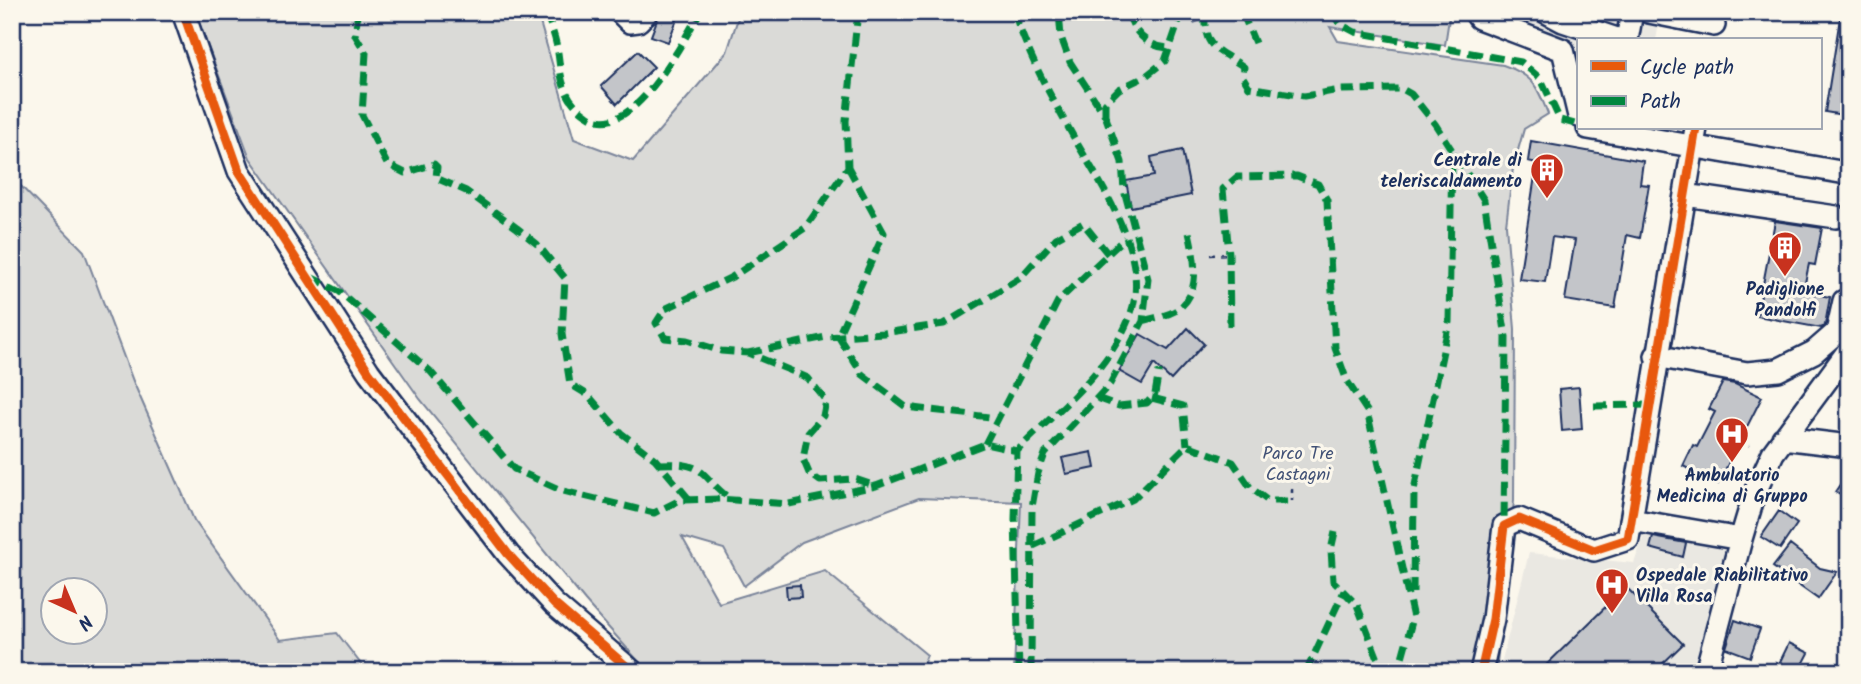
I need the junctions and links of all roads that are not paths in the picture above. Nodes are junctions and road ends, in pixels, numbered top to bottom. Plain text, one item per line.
1 (183, 12) edge
2 (620, 12) edge
3 (647, 12) edge
4 (1475, 12) edge
5 (1546, 12) edge
6 (1632, 12) edge
7 (1649, 12) edge
8 (1714, 26) edge
9 (1614, 38) edge
10 (1627, 38) edge
11 (1577, 108) edge
12 (1609, 130) edge
13 (1695, 138) edge
14 (1846, 173) dead end
15 (1685, 195) junction
16 (1836, 217) dead end
17 (1844, 301) dead end
18 (1849, 350) edge
19 (1656, 355) junction
20 (1783, 438) junction
21 (1849, 446) edge
22 (1631, 520) junction
23 (1741, 539) junction
24 (633, 672) edge
25 (1481, 672) edge
26 (1706, 672) edge

1 - 24 street
2 - 3 street
4 - 11 street
5 - 9 street
6 - 10 street
7 - 8 street
12 - 13 street
13 - 14 street
13 - 15 street
15 - 16 street
15 - 19 street
17 - 19 street
18 - 20 street
19 - 22 street
20 - 21 street
20 - 23 street
22 - 23 street
22 - 25 street
23 - 26 street

